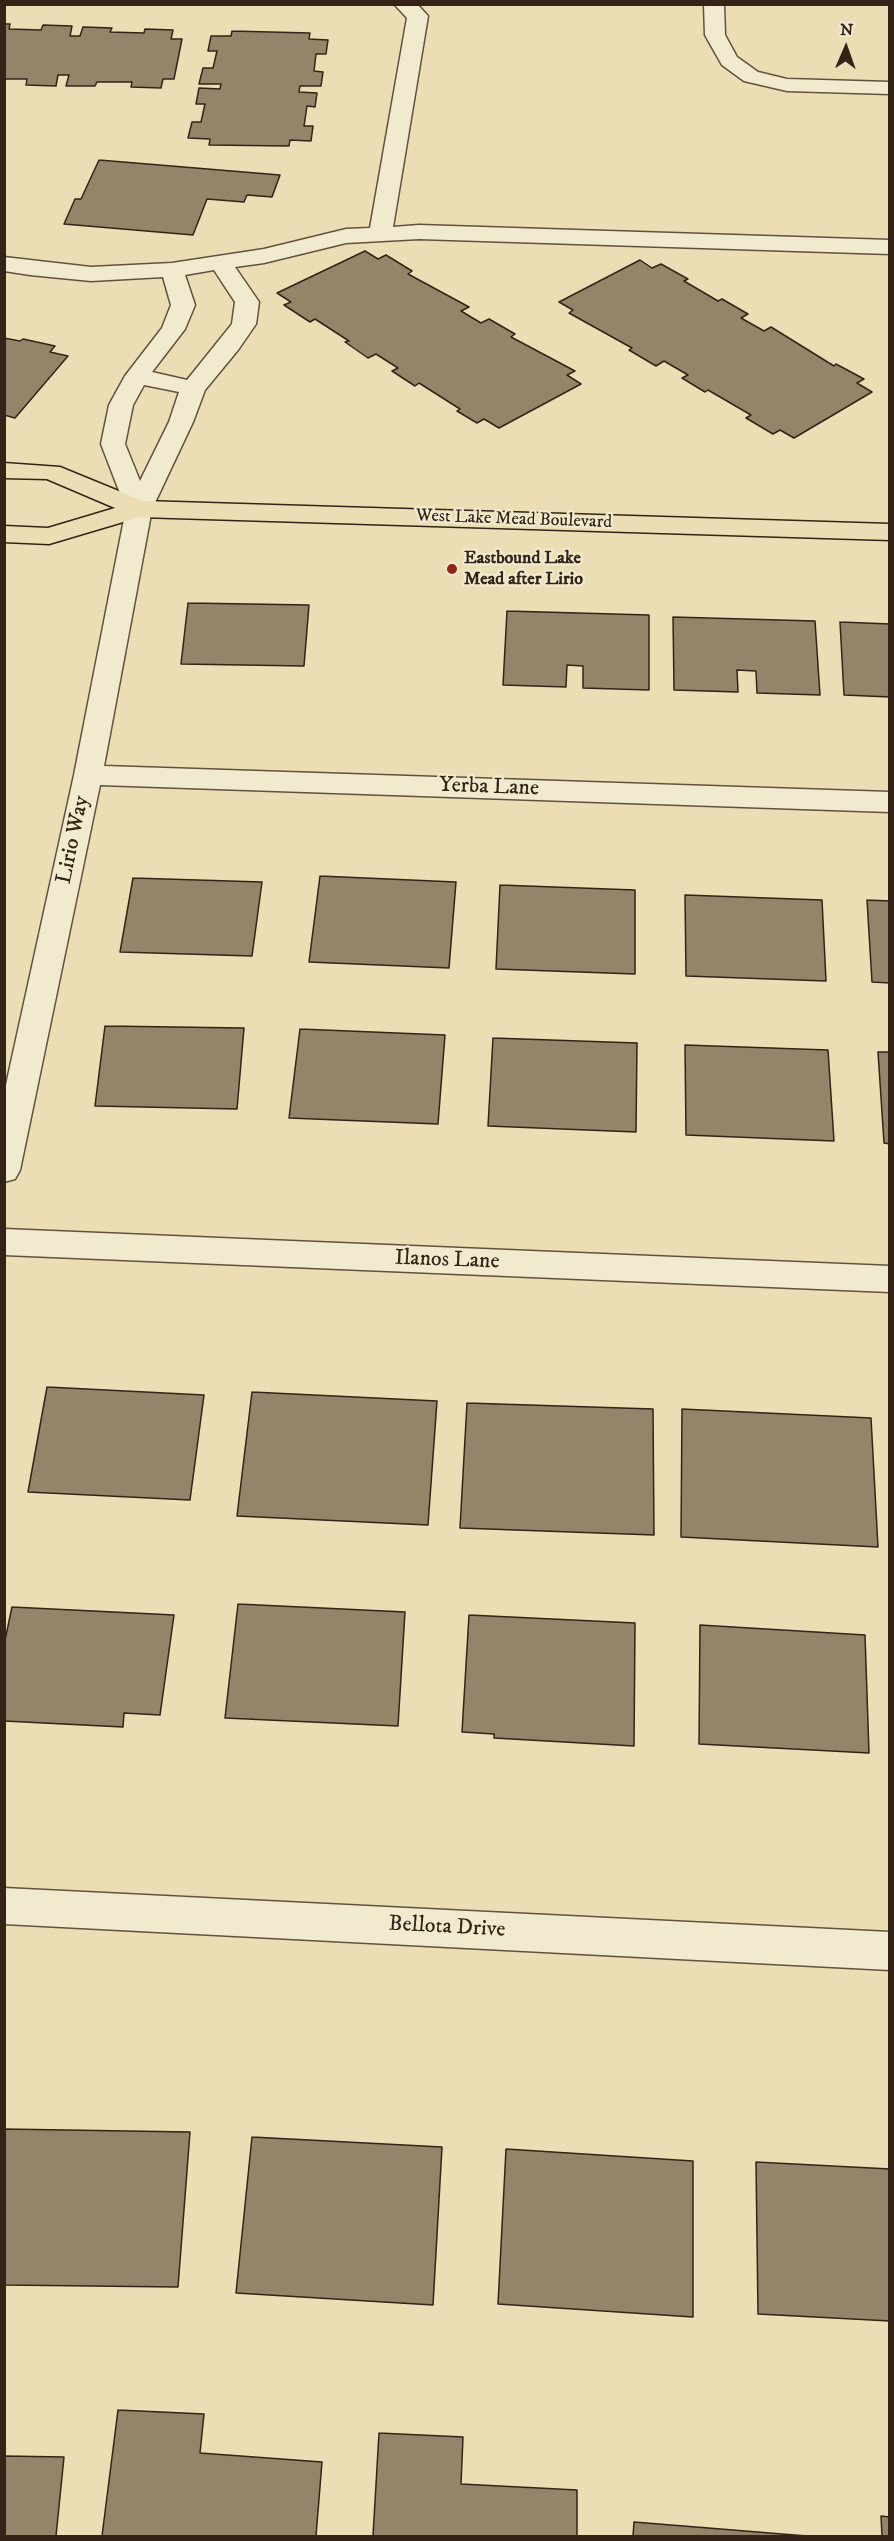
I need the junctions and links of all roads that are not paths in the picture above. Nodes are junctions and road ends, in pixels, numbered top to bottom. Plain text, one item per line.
1 (404, 4) edge
2 (714, 4) edge
3 (890, 88) edge
4 (380, 234) junction
5 (890, 247) edge
6 (221, 263) junction
7 (4, 264) edge
8 (172, 270) junction
9 (137, 376) junction
10 (193, 388) junction
11 (4, 470) edge
12 (139, 509) junction
13 (890, 532) edge
14 (4, 534) edge
15 (88, 775) junction
16 (890, 802) edge
17 (4, 1170) edge
18 (4, 1242) edge
19 (890, 1279) edge
20 (4, 1906) edge
21 (890, 1951) edge

1 - 4 street
2 - 3 street
4 - 5 street
4 - 6 street
6 - 8 street
6 - 10 street
7 - 8 street
8 - 9 street
9 - 10 street
9 - 12 street
10 - 12 street, Lirio Way
11 - 12 main road, West Lake Mead Boulevard
12 - 13 main road, West Lake Mead Boulevard
12 - 14 main road, West Lake Mead Boulevard
12 - 15 street, Lirio Way
15 - 16 street, Yerba Lane
15 - 17 street, Lirio Way
18 - 19 street, Ilanos Lane
20 - 21 street, Bellota Drive

